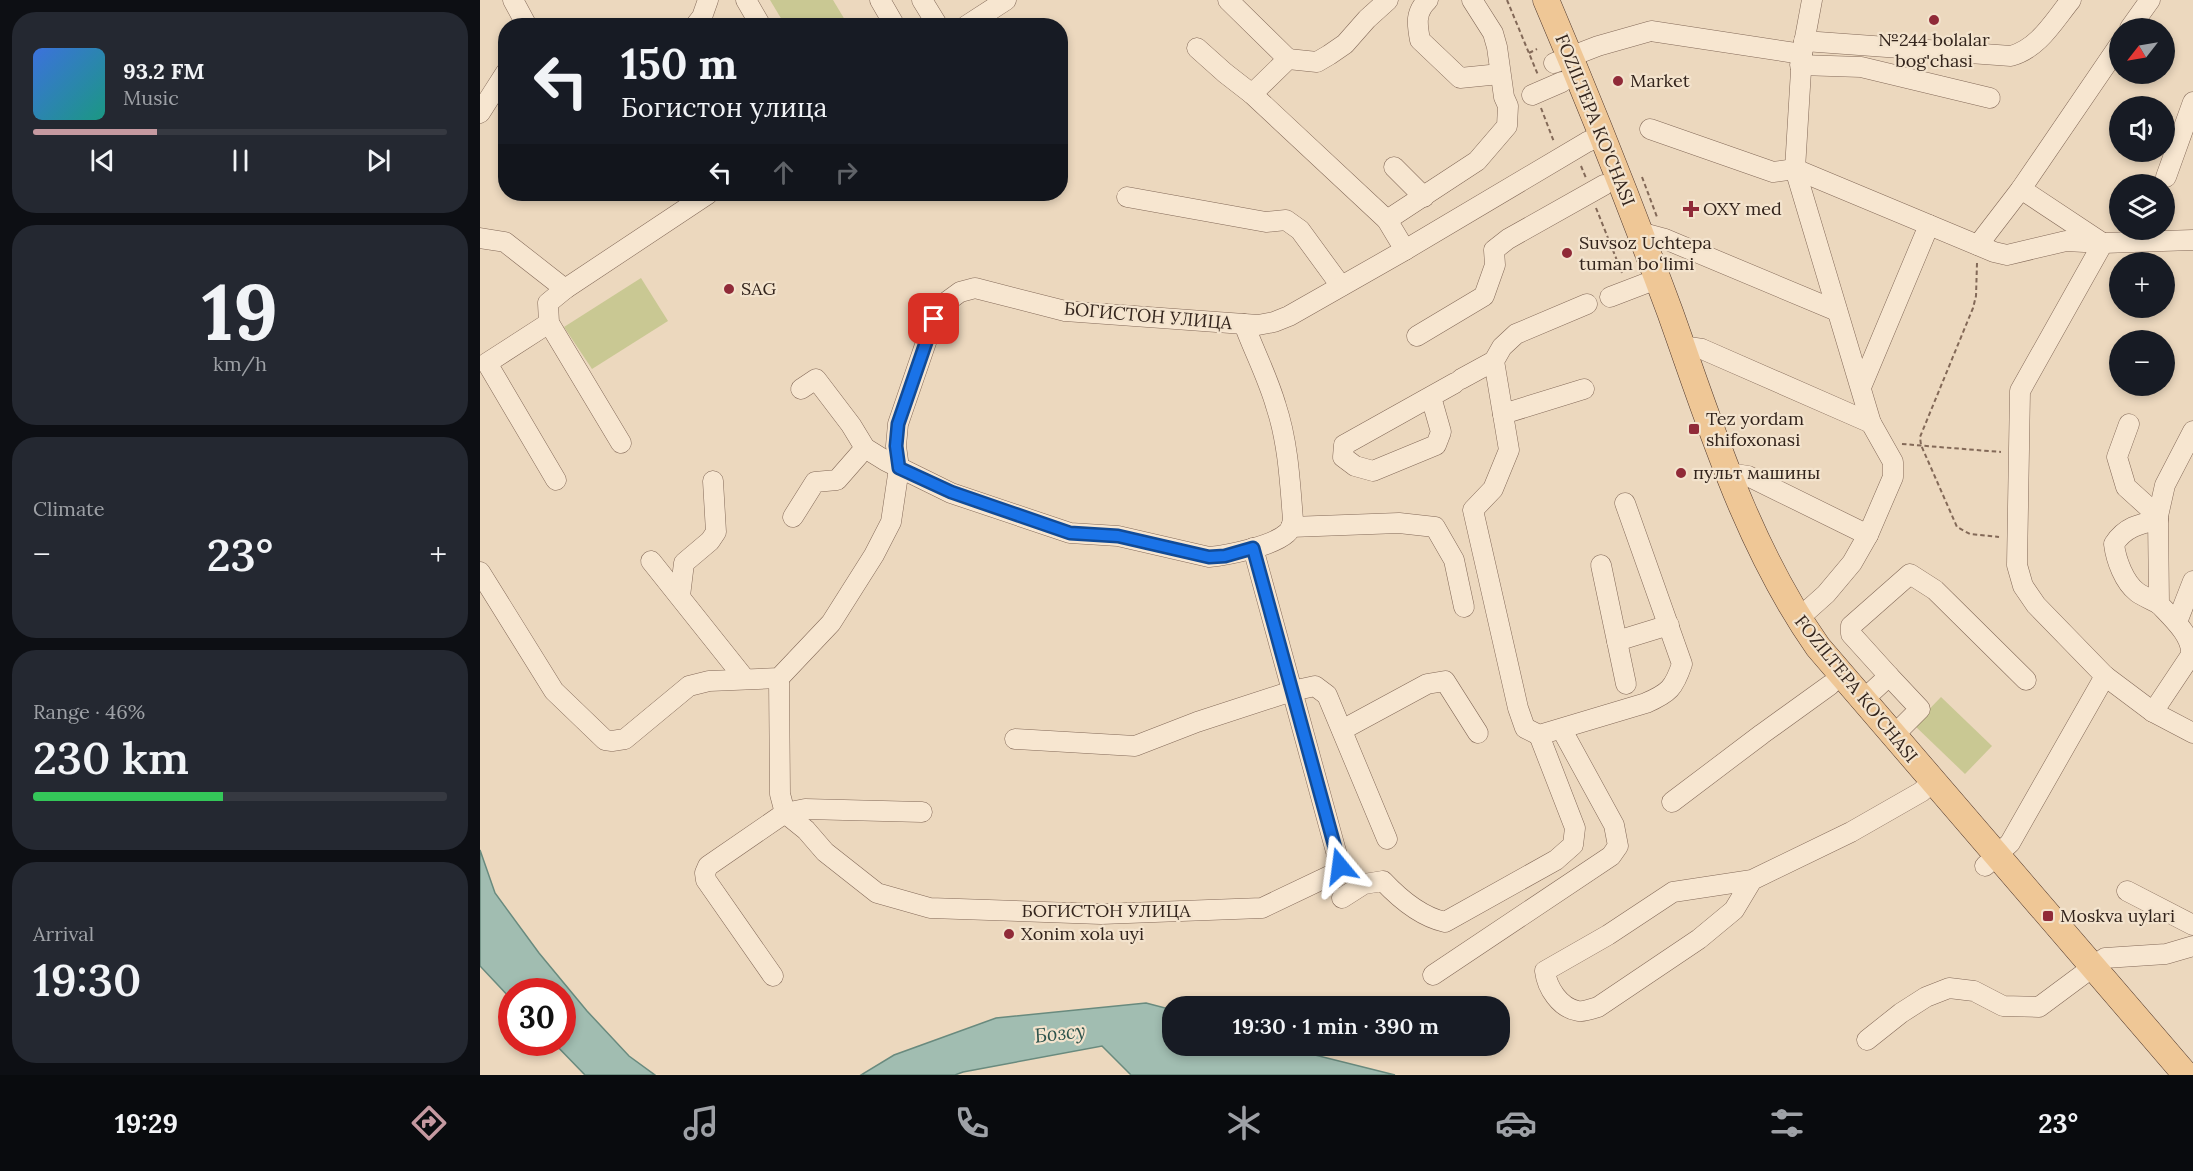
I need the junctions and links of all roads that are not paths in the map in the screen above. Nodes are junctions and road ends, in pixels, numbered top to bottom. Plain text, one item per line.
1 (513, 0) edge
2 (708, 0) edge
3 (746, 0) edge
4 (880, 0) edge
5 (922, 0) edge
6 (1006, 0) edge
7 (1228, 0) edge
8 (1388, 0) edge
9 (1395, 0) edge
10 (1428, 0) edge
11 (1472, 0) edge
12 (1527, 0) edge
13 (1546, 0) edge
14 (1812, 0) edge
15 (2071, 0) edge
16 (2150, 0) edge
17 (523, 18) edge
18 (701, 18) edge
19 (756, 18) edge
20 (891, 18) edge
21 (933, 18) edge
22 (978, 18) edge
23 (1417, 18) junction
24 (2137, 18) edge
25 (1197, 48) dead end
26 (1802, 53) junction
27 (1288, 59) junction
28 (2109, 60) edge
29 (1555, 63) junction
30 (1500, 74) junction
31 (498, 85) edge
32 (1252, 94) junction
33 (1990, 98) dead end
34 (1520, 101) junction
35 (2193, 102) edge
36 (480, 113) edge
37 (1650, 129) dead end
38 (1588, 145) junction
39 (1394, 167) dead end
40 (1795, 169) junction
41 (2167, 174) edge
42 (1594, 181) junction
43 (2021, 189) junction
44 (1424, 196) junction
45 (1127, 197) dead end
46 (697, 201) edge
47 (1387, 220) junction
48 (1929, 225) junction
49 (1639, 232) junction
50 (480, 238) edge
51 (2193, 240) edge
52 (2103, 243) junction
53 (1978, 245) junction
54 (1404, 250) junction
55 (1643, 285) junction
56 (1341, 286) junction
57 (565, 289) junction
58 (1610, 297) dead end
59 (1587, 304) dead end
60 (1838, 311) junction
61 (549, 323) junction
62 (1244, 324) junction
63 (1417, 336) dead end
64 (1682, 345) junction
65 (1494, 362) junction
66 (1862, 385) junction
67 (801, 389) dead end
68 (1584, 389) dead end
69 (1431, 397) junction
70 (1503, 414) junction
71 (1872, 423) junction
72 (2129, 424) dead end
73 (2193, 431) edge
74 (621, 443) dead end
75 (865, 448) junction
76 (899, 468) junction
77 (1729, 473) junction
78 (556, 480) dead end
79 (713, 481) dead end
80 (1625, 503) dead end
81 (793, 517) dead end
82 (2158, 518) junction
83 (1291, 527) junction
84 (1868, 535) junction
85 (1253, 548) junction
86 (651, 561) dead end
87 (1601, 565) dead end
88 (480, 572) edge
89 (2193, 581) edge
90 (680, 596) junction
91 (2159, 604) junction
92 (1464, 607) dead end
93 (1798, 619) junction
94 (2177, 622) junction
95 (1669, 625) junction
96 (1617, 641) junction
97 (2193, 648) edge
98 (1889, 676) junction
99 (2105, 676) junction
100 (779, 678) junction
101 (745, 679) junction
102 (2026, 680) dead end
103 (1626, 684) dead end
104 (1830, 685) junction
105 (1292, 691) junction
106 (1863, 700) junction
107 (2153, 712) junction
108 (1342, 730) junction
109 (1562, 730) junction
110 (1478, 733) dead end
111 (2193, 733) edge
112 (1539, 735) junction
113 (1893, 736) junction
114 (1015, 739) dead end
115 (1926, 787) junction
116 (1672, 802) dead end
117 (922, 812) dead end
118 (785, 813) junction
119 (1387, 839) dead end
120 (1991, 861) junction
121 (1752, 880) junction
122 (2127, 891) dead end
123 (1342, 898) dead end
124 (2193, 926) edge
125 (2193, 946) edge
126 (2088, 972) junction
127 (1433, 975) dead end
128 (773, 976) dead end
129 (1868, 1040) dead end
130 (2167, 1075) edge
131 (2186, 1075) edge

1 - 17 street
2 - 18 street
3 - 19 street
4 - 20 street
5 - 21 street
6 - 22 street
7 - 27 street
8 - 27 street
9 - 23 street
10 - 23 street
11 - 30 street
12 - 29 main road, FOZILTEPA KO'CHASI
13 - 29 main road, FOZILTEPA KO'CHASI
14 - 26 street
15 - 26 street
16 - 24 street
23 - 30 street
25 - 32 street
26 - 29 street
26 - 33 street
26 - 40 street
27 - 32 street
28 - 43 street
29 - 34 street
29 - 38 main road, FOZILTEPA KO'CHASI
30 - 34 street
31 - 36 street
32 - 47 street
34 - 44 street
35 - 41 street
37 - 40 street
38 - 42 main road, FOZILTEPA KO'CHASI
38 - 49 main road, FOZILTEPA KO'CHASI
38 - 54 street, БОГИСТОН УЛИЦА
39 - 44 street
40 - 48 street
40 - 60 street
42 - 55 main road, FOZILTEPA KO'CHASI
42 - 63 street
43 - 52 street
43 - 53 street
44 - 47 street
45 - 56 street
46 - 57 street
47 - 54 street
48 - 53 street
48 - 66 street
49 - 55 main road, FOZILTEPA KO'CHASI
49 - 60 street
50 - 57 street
51 - 52 street
52 - 53 street
52 - 99 street
54 - 56 street, БОГИСТОН УЛИЦА
55 - 58 street
55 - 64 main road, FOZILTEPA KO'CHASI
55 - 104 main road, FOZILTEPA KO'CHASI
56 - 62 street, БОГИСТОН УЛИЦА
57 - 61 street
59 - 65 street
60 - 66 street
61 - 74 street
61 - 78 street
62 - 76 street, БОГИСТОН УЛИЦА
62 - 83 street, БОГИСТОН УЛИЦА
64 - 71 street
64 - 77 main road, FOZILTEPA KO'CHASI
65 - 69 street
65 - 70 street
66 - 71 street
67 - 75 street
68 - 70 street
69 - 69 street
70 - 112 street
71 - 84 street
72 - 82 street
73 - 82 street
75 - 76 street
75 - 81 street
76 - 85 street
76 - 100 street, БОГИСТОН УЛИЦА
77 - 84 street
77 - 93 main road, FOZILTEPA KO'CHASI
79 - 90 street
80 - 95 street
82 - 91 street
82 - 91 street
83 - 85 street
83 - 92 street
84 - 93 street
85 - 105 street, БОГИСТОН УЛИЦА
86 - 90 street
87 - 96 street
88 - 101 street
89 - 94 street
90 - 101 street
91 - 94 street
93 - 106 main road, FOZILTEPA KO'CHASI
94 - 97 street
95 - 96 street
95 - 109 street
96 - 103 street
97 - 107 street
98 - 102 street
98 - 106 street
98 - 113 street
99 - 107 street
99 - 120 street
100 - 101 street
100 - 118 street
104 - 115 main road, FOZILTEPA KO'CHASI
104 - 116 street
105 - 108 street
105 - 114 street
105 - 118 street, БОГИСТОН УЛИЦА
106 - 113 main road, FOZILTEPA KO'CHASI
107 - 111 street
108 - 110 street
108 - 119 street
109 - 112 street
109 - 127 street
112 - 123 street
113 - 115 main road, FOZILTEPA KO'CHASI
115 - 120 main road, FOZILTEPA KO'CHASI
115 - 121 street
117 - 118 street
118 - 128 street
120 - 126 main road, FOZILTEPA KO'CHASI
121 - 121 street
122 - 124 street
125 - 126 street
126 - 129 street
126 - 130 main road, FOZILTEPA KO'CHASI
126 - 131 main road, FOZILTEPA KO'CHASI

